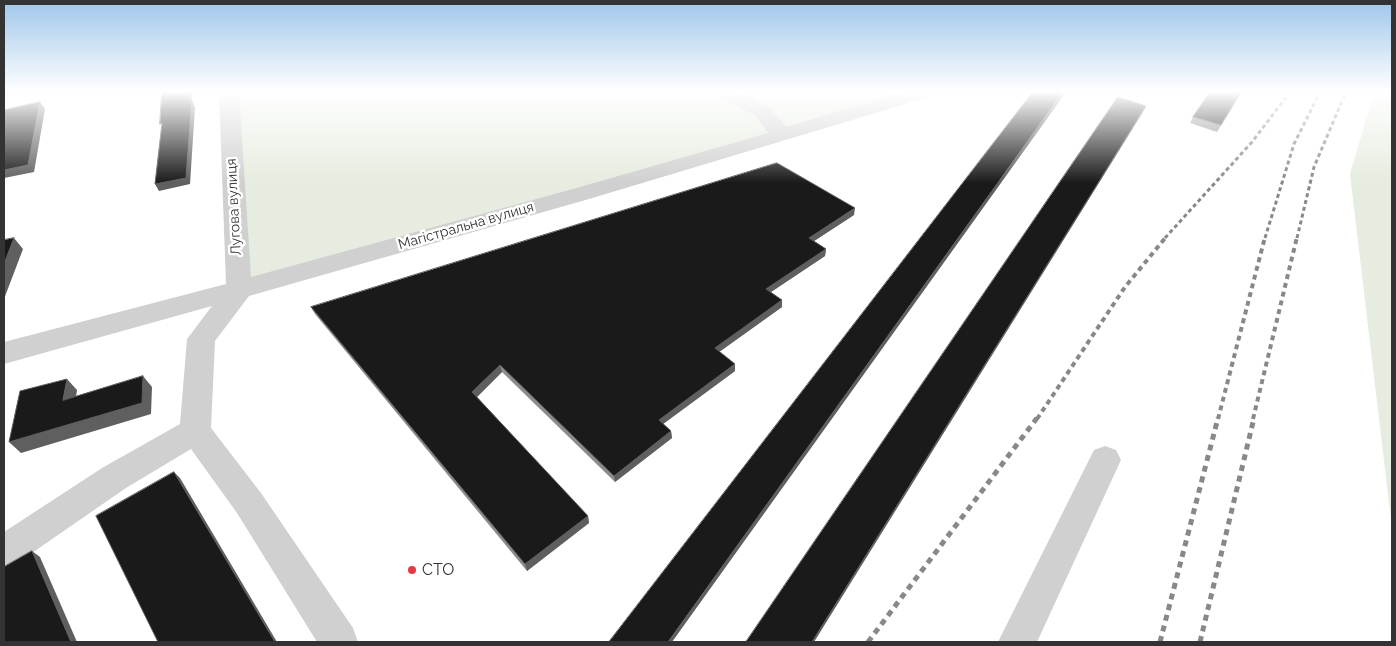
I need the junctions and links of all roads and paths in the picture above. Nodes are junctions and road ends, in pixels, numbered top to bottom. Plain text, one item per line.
1 (231, 122) edge
2 (771, 122) edge
3 (827, 122) edge
4 (782, 136) junction
5 (239, 291) junction
6 (4, 353) edge
7 (195, 431) junction
8 (1105, 460) dead end
9 (4, 552) edge
10 (340, 642) edge
11 (1017, 642) edge

1 - 5 street, Лугова вулиця
2 - 4 street
3 - 4 street, Магістральна вулиця
4 - 5 street, Магістральна вулиця
5 - 6 street, Магістральна вулиця
5 - 7 street
7 - 9 street
7 - 10 street
8 - 11 street

